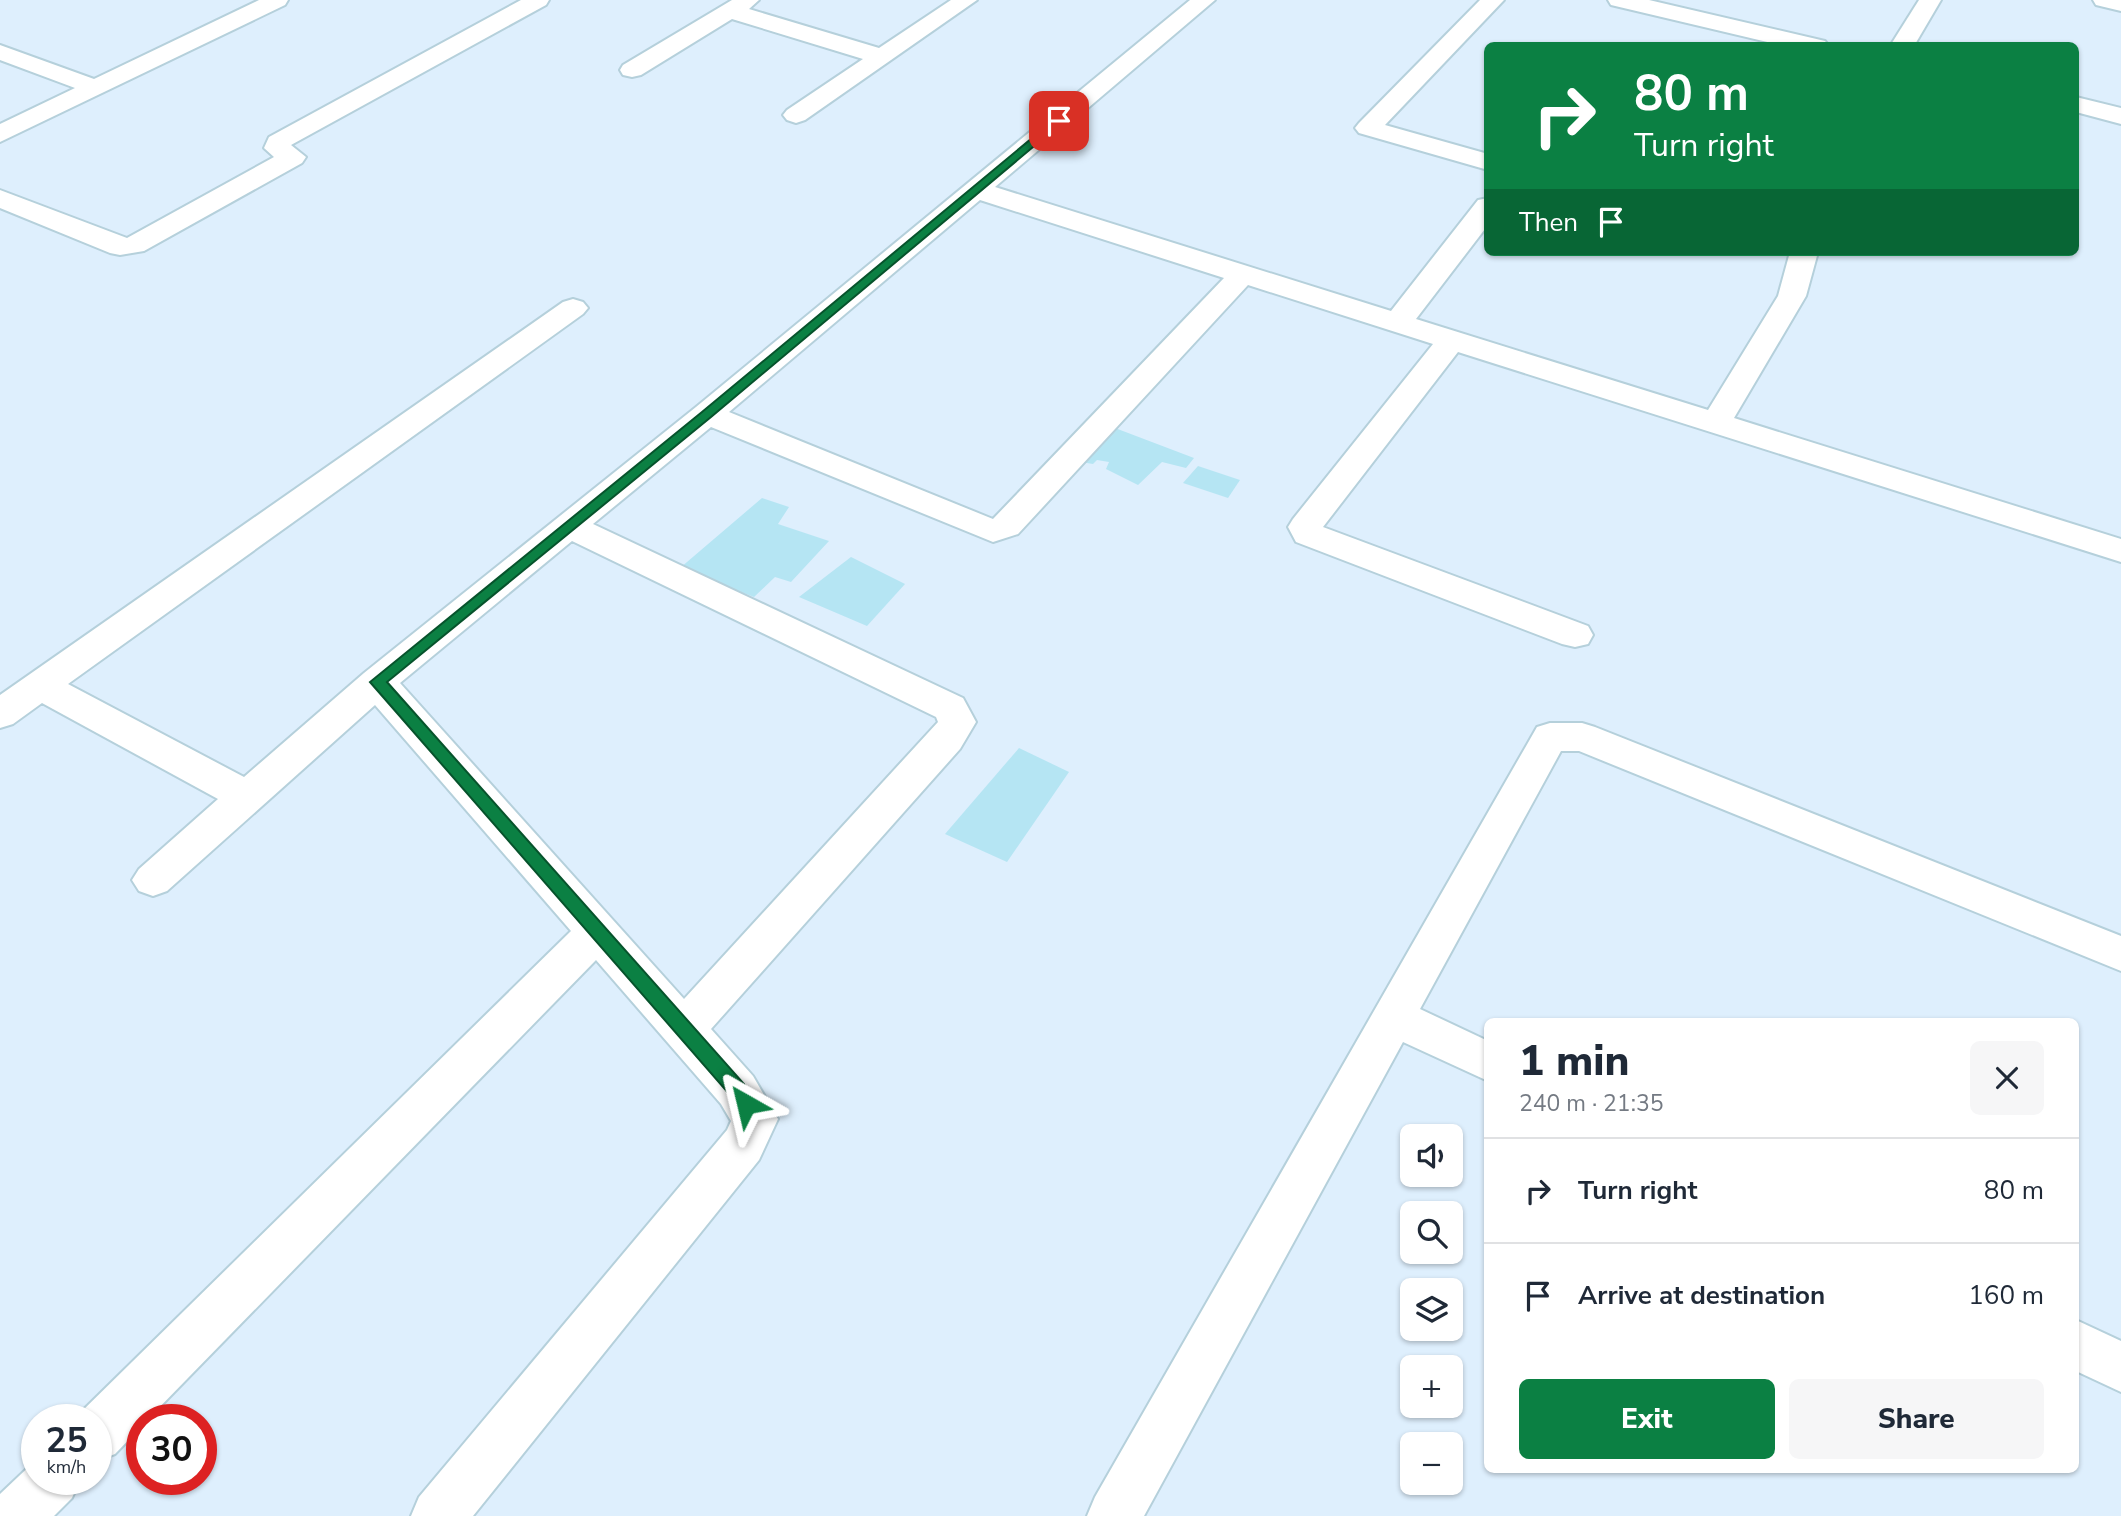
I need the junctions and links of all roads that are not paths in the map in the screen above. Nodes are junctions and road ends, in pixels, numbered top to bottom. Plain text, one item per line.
1 (276, 0) edge
2 (538, 0) edge
3 (967, 0) edge
4 (1204, 0) edge
5 (1493, 0) edge
6 (1619, 0) edge
7 (1930, 0) edge
8 (2104, 0) edge
9 (2121, 4) edge
10 (738, 6) edge
11 (1800, 42) edge
12 (1904, 42) edge
13 (0, 52) edge
14 (883, 57) junction
15 (632, 70) dead end
16 (96, 88) junction
17 (2079, 106) edge
18 (796, 115) dead end
19 (2121, 116) edge
20 (0, 134) edge
21 (1484, 161) edge
22 (976, 190) junction
23 (0, 198) edge
24 (1484, 211) edge
25 (1803, 256) edge
26 (1243, 274) junction
27 (573, 308) dead end
28 (1398, 323) junction
29 (1452, 340) junction
30 (707, 414) junction
31 (1716, 422) junction
32 (569, 526) junction
33 (2121, 551) edge
34 (1575, 635) dead end
35 (377, 682) junction
36 (40, 686) junction
37 (0, 714) edge
38 (247, 797) junction
39 (153, 880) dead end
40 (598, 931) junction
41 (2121, 954) edge
42 (1394, 1017) junction
43 (684, 1030) junction
44 (1484, 1060) edge
45 (2079, 1346) edge
46 (2121, 1367) edge
47 (112, 1419) edge
48 (37, 1495) edge
49 (16, 1516) edge
50 (438, 1516) edge
51 (1114, 1516) edge

1 - 16 street
2 - 23 street
3 - 14 street
4 - 22 street
5 - 21 street
6 - 11 street
7 - 12 street
8 - 9 street
10 - 14 street
10 - 15 street
13 - 16 street
14 - 18 street
16 - 20 street
17 - 19 street
22 - 26 street
22 - 30 street
24 - 28 street
25 - 31 street
26 - 28 street
26 - 30 street
27 - 36 street
28 - 29 street
29 - 31 street
29 - 34 street
30 - 32 street
31 - 33 street
32 - 35 street
32 - 43 street
35 - 38 street
35 - 40 street
36 - 37 street
36 - 38 street
38 - 39 street
40 - 43 street
40 - 47 street
41 - 42 street
42 - 44 street
42 - 51 street
43 - 50 street
45 - 46 street
48 - 49 street

